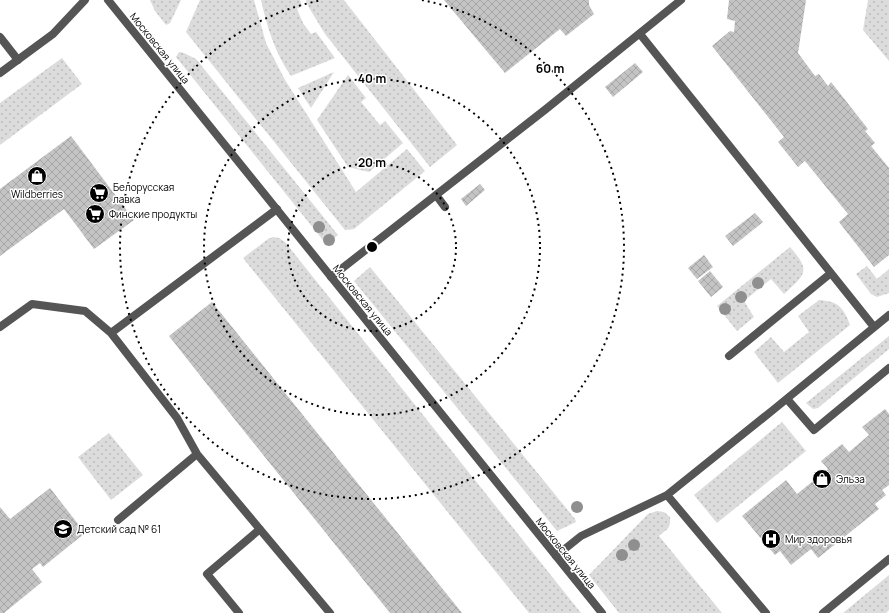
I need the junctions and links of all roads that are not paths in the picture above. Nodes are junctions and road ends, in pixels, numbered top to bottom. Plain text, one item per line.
1 (85, 0) edge
2 (108, 0) edge
3 (681, 0) edge
4 (640, 34) junction
5 (0, 37) edge
6 (18, 60) junction
7 (0, 73) edge
8 (436, 195) junction
9 (445, 207) dead end
10 (277, 209) junction
11 (831, 273) junction
12 (331, 277) junction
13 (889, 314) edge
14 (0, 327) edge
15 (874, 327) junction
16 (110, 333) junction
17 (730, 356) dead end
18 (889, 368) edge
19 (787, 399) junction
20 (197, 454) junction
21 (667, 495) junction
22 (118, 520) dead end
23 (260, 529) junction
24 (556, 556) junction
25 (889, 559) edge
26 (239, 613) edge
27 (330, 613) edge
28 (602, 613) edge
29 (766, 613) edge
30 (823, 613) edge

1 - 6 street
2 - 10 street, Московская улица
3 - 4 street
4 - 8 street
4 - 11 street
5 - 6 street
6 - 7 street
8 - 9 street
8 - 12 street
10 - 12 street, Московская улица
10 - 16 street
11 - 15 street
11 - 17 street
12 - 24 street, Московская улица
13 - 15 street
14 - 16 street
15 - 19 street
16 - 20 street
18 - 19 street
19 - 21 street
20 - 22 street
20 - 23 street
21 - 24 street
21 - 29 street
23 - 26 street
23 - 27 street
24 - 28 street, Московская улица
25 - 30 street

